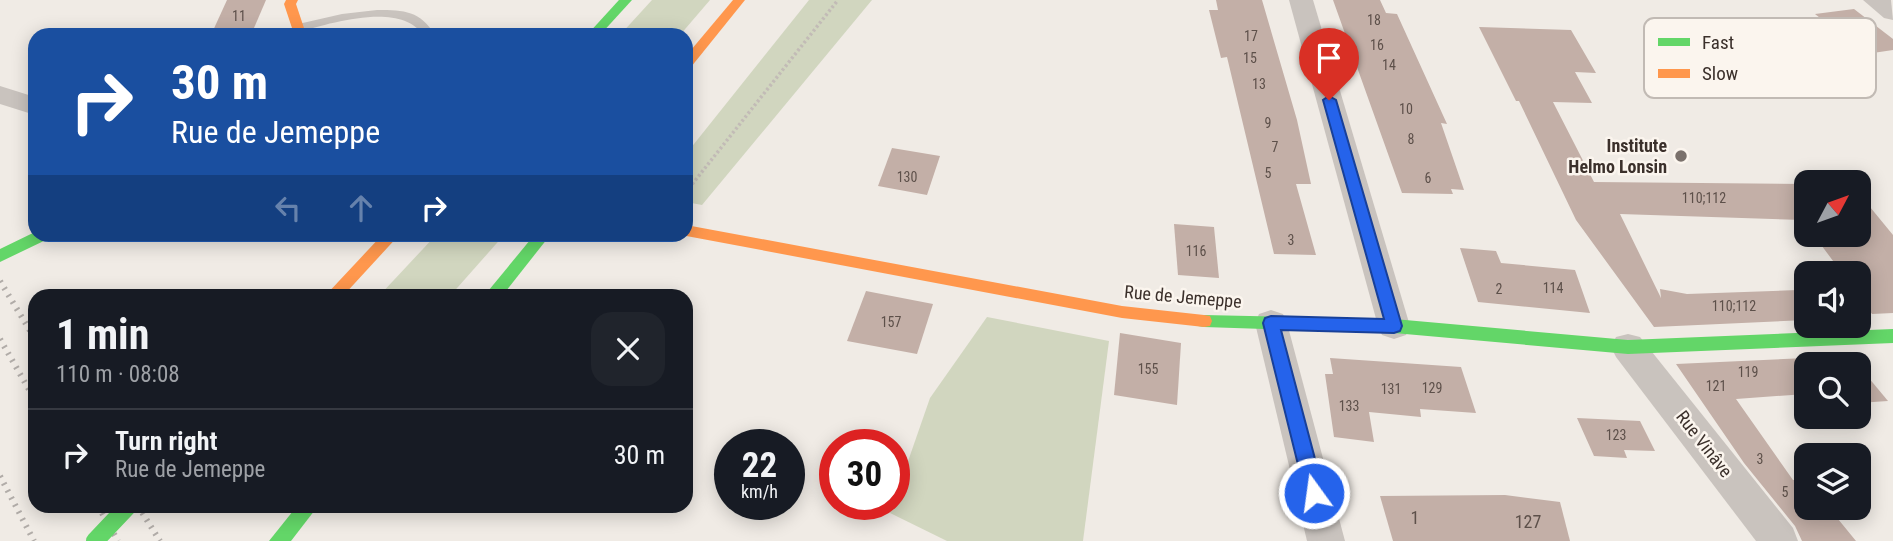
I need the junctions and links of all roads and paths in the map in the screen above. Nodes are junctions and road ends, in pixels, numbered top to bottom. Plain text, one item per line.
1 (292, 0) edge
2 (626, 0) edge
3 (739, 0) edge
4 (838, 0) edge
5 (1301, 0) edge
6 (1875, 0) edge
7 (1893, 13) edge
8 (296, 28) edge
9 (306, 28) edge
10 (424, 28) edge
11 (600, 28) edge
12 (693, 56) edge
13 (0, 95) edge
14 (28, 104) edge
15 (693, 183) edge
16 (693, 232) edge
17 (30, 242) edge
18 (385, 242) edge
19 (537, 242) edge
20 (0, 256) edge
21 (339, 289) edge
22 (498, 289) edge
23 (1271, 323) junction
24 (1394, 326) junction
25 (1893, 336) edge
26 (1628, 347) junction
27 (121, 513) edge
28 (303, 513) edge
29 (94, 541) edge
30 (279, 541) edge
31 (1326, 541) edge
32 (1779, 541) edge

1 - 8 main road
2 - 11 main road
3 - 12 main road
4 - 15 path
5 - 24 street
6 - 7 street
9 - 10 lane
13 - 14 street
16 - 23 main road, Rue de Jemeppe
17 - 20 main road
18 - 21 main road
19 - 22 main road
23 - 24 main road, Rue de Jemeppe
23 - 31 street
24 - 26 main road, Rue de Jemeppe
25 - 26 main road, Rue de Jemeppe
26 - 32 street, Rue Vinâve
27 - 29 main road, bridge
28 - 30 main road

